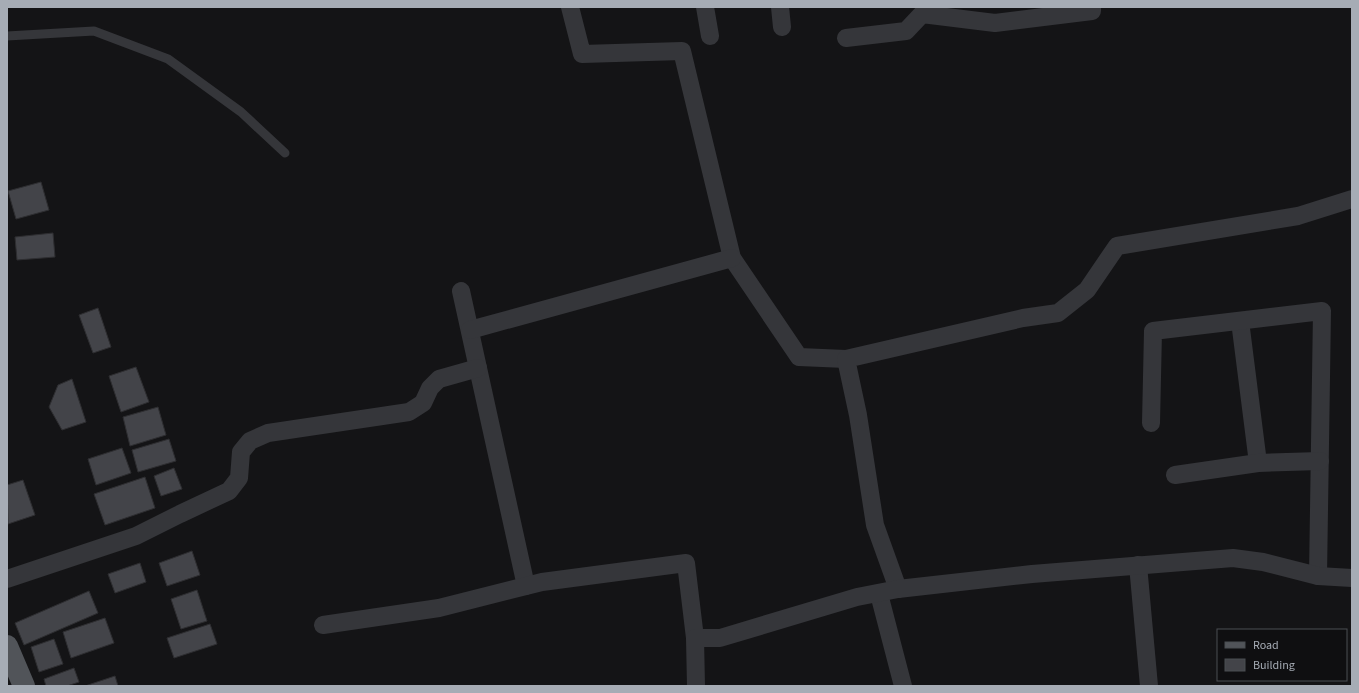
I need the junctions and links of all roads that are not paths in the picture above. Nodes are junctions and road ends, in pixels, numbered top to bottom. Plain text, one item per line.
1 (570, 7) edge
2 (705, 7) edge
3 (780, 7) edge
4 (1092, 7) edge
5 (923, 10) edge
6 (782, 27) dead end
7 (7, 36) edge
8 (710, 36) dead end
9 (846, 38) dead end
10 (285, 153) dead end
11 (1352, 199) edge
12 (732, 258) junction
13 (462, 291) dead end
14 (1240, 321) junction
15 (470, 330) junction
16 (846, 358) junction
17 (478, 368) junction
18 (1150, 423) dead end
19 (1320, 461) junction
20 (1258, 463) junction
21 (1175, 475) dead end
22 (1138, 565) junction
23 (1318, 576) junction
24 (1352, 578) edge
25 (7, 579) edge
26 (526, 586) junction
27 (898, 589) junction
28 (879, 594) junction
29 (323, 625) dead end
30 (695, 638) junction
31 (7, 646) edge
32 (24, 686) edge
33 (696, 686) edge
34 (902, 686) edge
35 (1149, 686) edge

1 - 12 street
2 - 8 street
3 - 6 street
4 - 5 street
5 - 9 street
7 - 10 lane
11 - 16 street
12 - 15 street
12 - 16 street
13 - 15 street
14 - 18 street
14 - 19 street
14 - 20 street
15 - 17 street
16 - 27 street
17 - 25 street
17 - 26 street
19 - 20 street
19 - 23 street
20 - 21 street
22 - 23 street
22 - 27 street
22 - 35 street
23 - 24 street
26 - 29 street
26 - 30 street
27 - 28 street
28 - 30 street
28 - 34 street
30 - 33 street
31 - 32 main road

